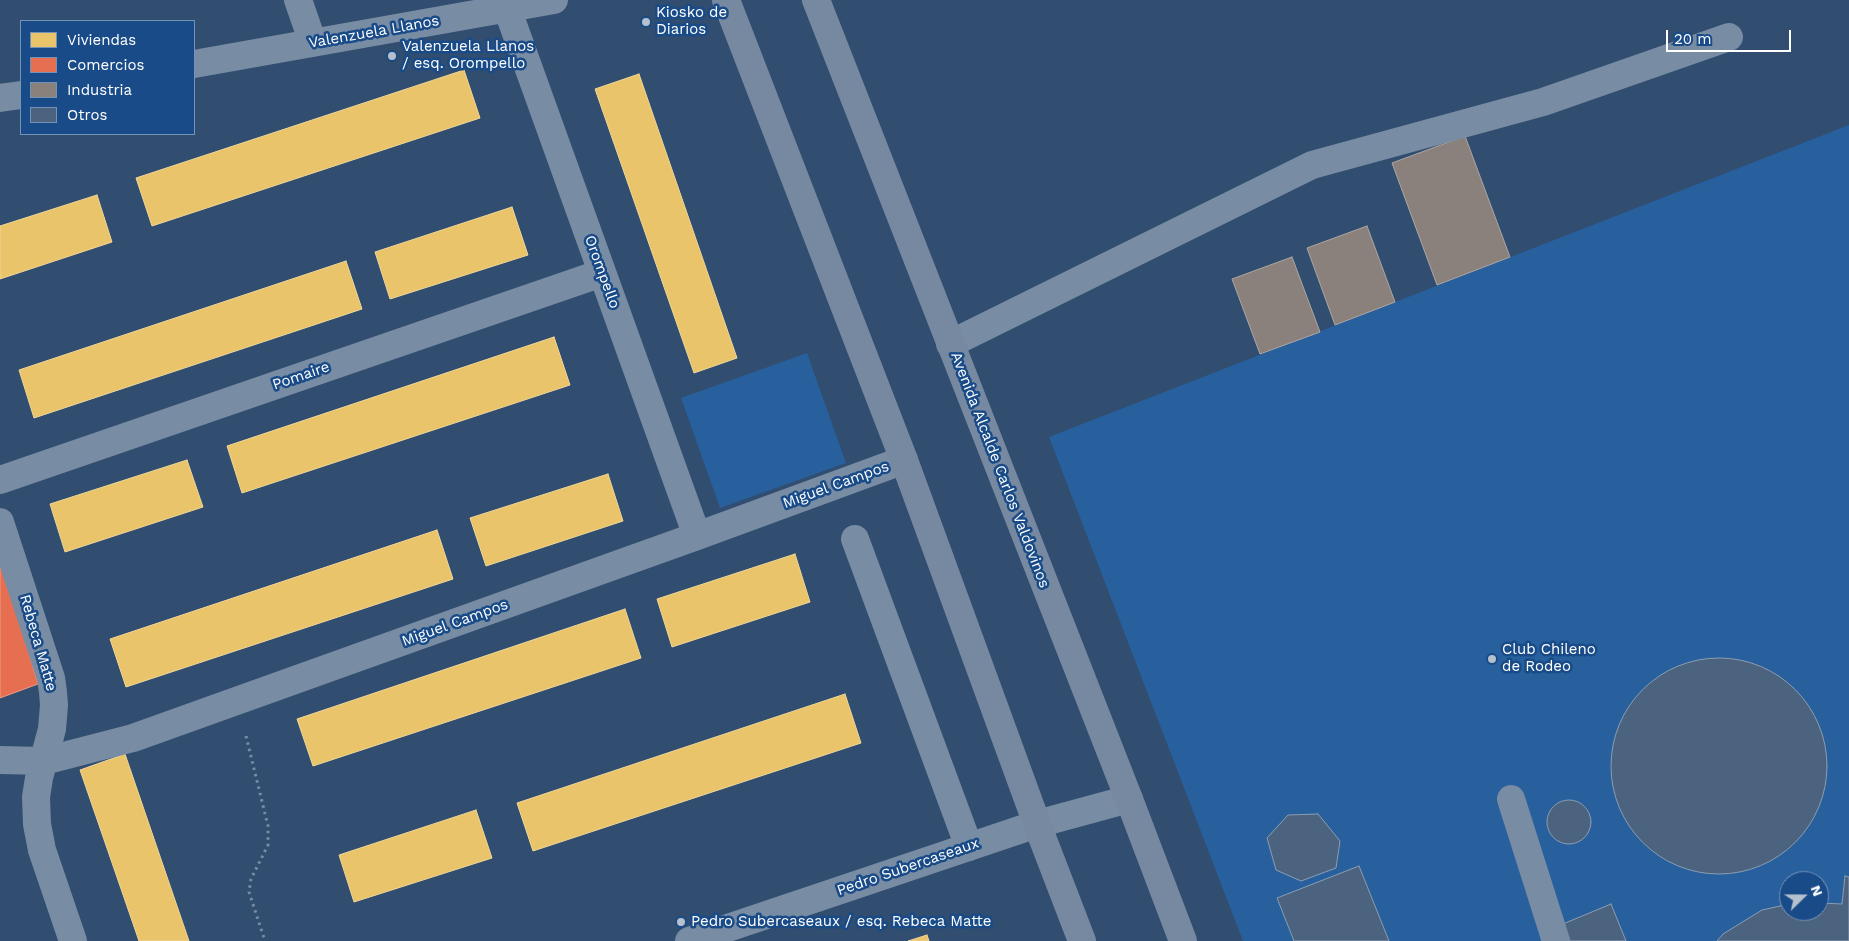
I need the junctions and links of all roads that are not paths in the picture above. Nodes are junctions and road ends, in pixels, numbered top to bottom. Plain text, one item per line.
1 (298, 0) edge
2 (554, 0) edge
3 (726, 0) edge
4 (816, 0) edge
5 (507, 8) junction
6 (1729, 37) dead end
7 (314, 43) junction
8 (195, 64) edge
9 (20, 95) edge
10 (0, 98) edge
11 (602, 273) junction
12 (950, 344) junction
13 (904, 460) junction
14 (0, 480) edge
15 (0, 522) edge
16 (697, 536) junction
17 (855, 540) dead end
18 (0, 760) edge
19 (44, 761) junction
20 (1129, 798) junction
21 (1511, 799) dead end
22 (1037, 824) junction
23 (969, 847) junction
24 (73, 941) edge
25 (689, 941) edge
26 (1082, 941) edge
27 (1182, 941) edge
28 (1556, 941) edge

1 - 7 street
2 - 5 street, Valenzuela Llanos
3 - 13 main road
4 - 12 main road, Avenida Alcalde Carlos Valdovinos
5 - 7 street, Valenzuela Llanos
5 - 11 street, Orompello
6 - 12 street
7 - 8 street, Valenzuela Llanos
9 - 10 street
11 - 14 street, Pomaire
11 - 16 street, Orompello
12 - 20 main road, Avenida Alcalde Carlos Valdovinos
13 - 16 street, Miguel Campos
13 - 22 main road
15 - 19 street, Rebeca Matte
16 - 19 street, Miguel Campos
17 - 23 street
18 - 19 street, Miguel Campos
19 - 24 street, Rebeca Matte
20 - 22 street, Pedro Subercaseaux
20 - 27 main road, Avenida Alcalde Carlos Valdovinos
21 - 28 street
22 - 23 street, Pedro Subercaseaux
22 - 26 main road
23 - 25 street, Pedro Subercaseaux

